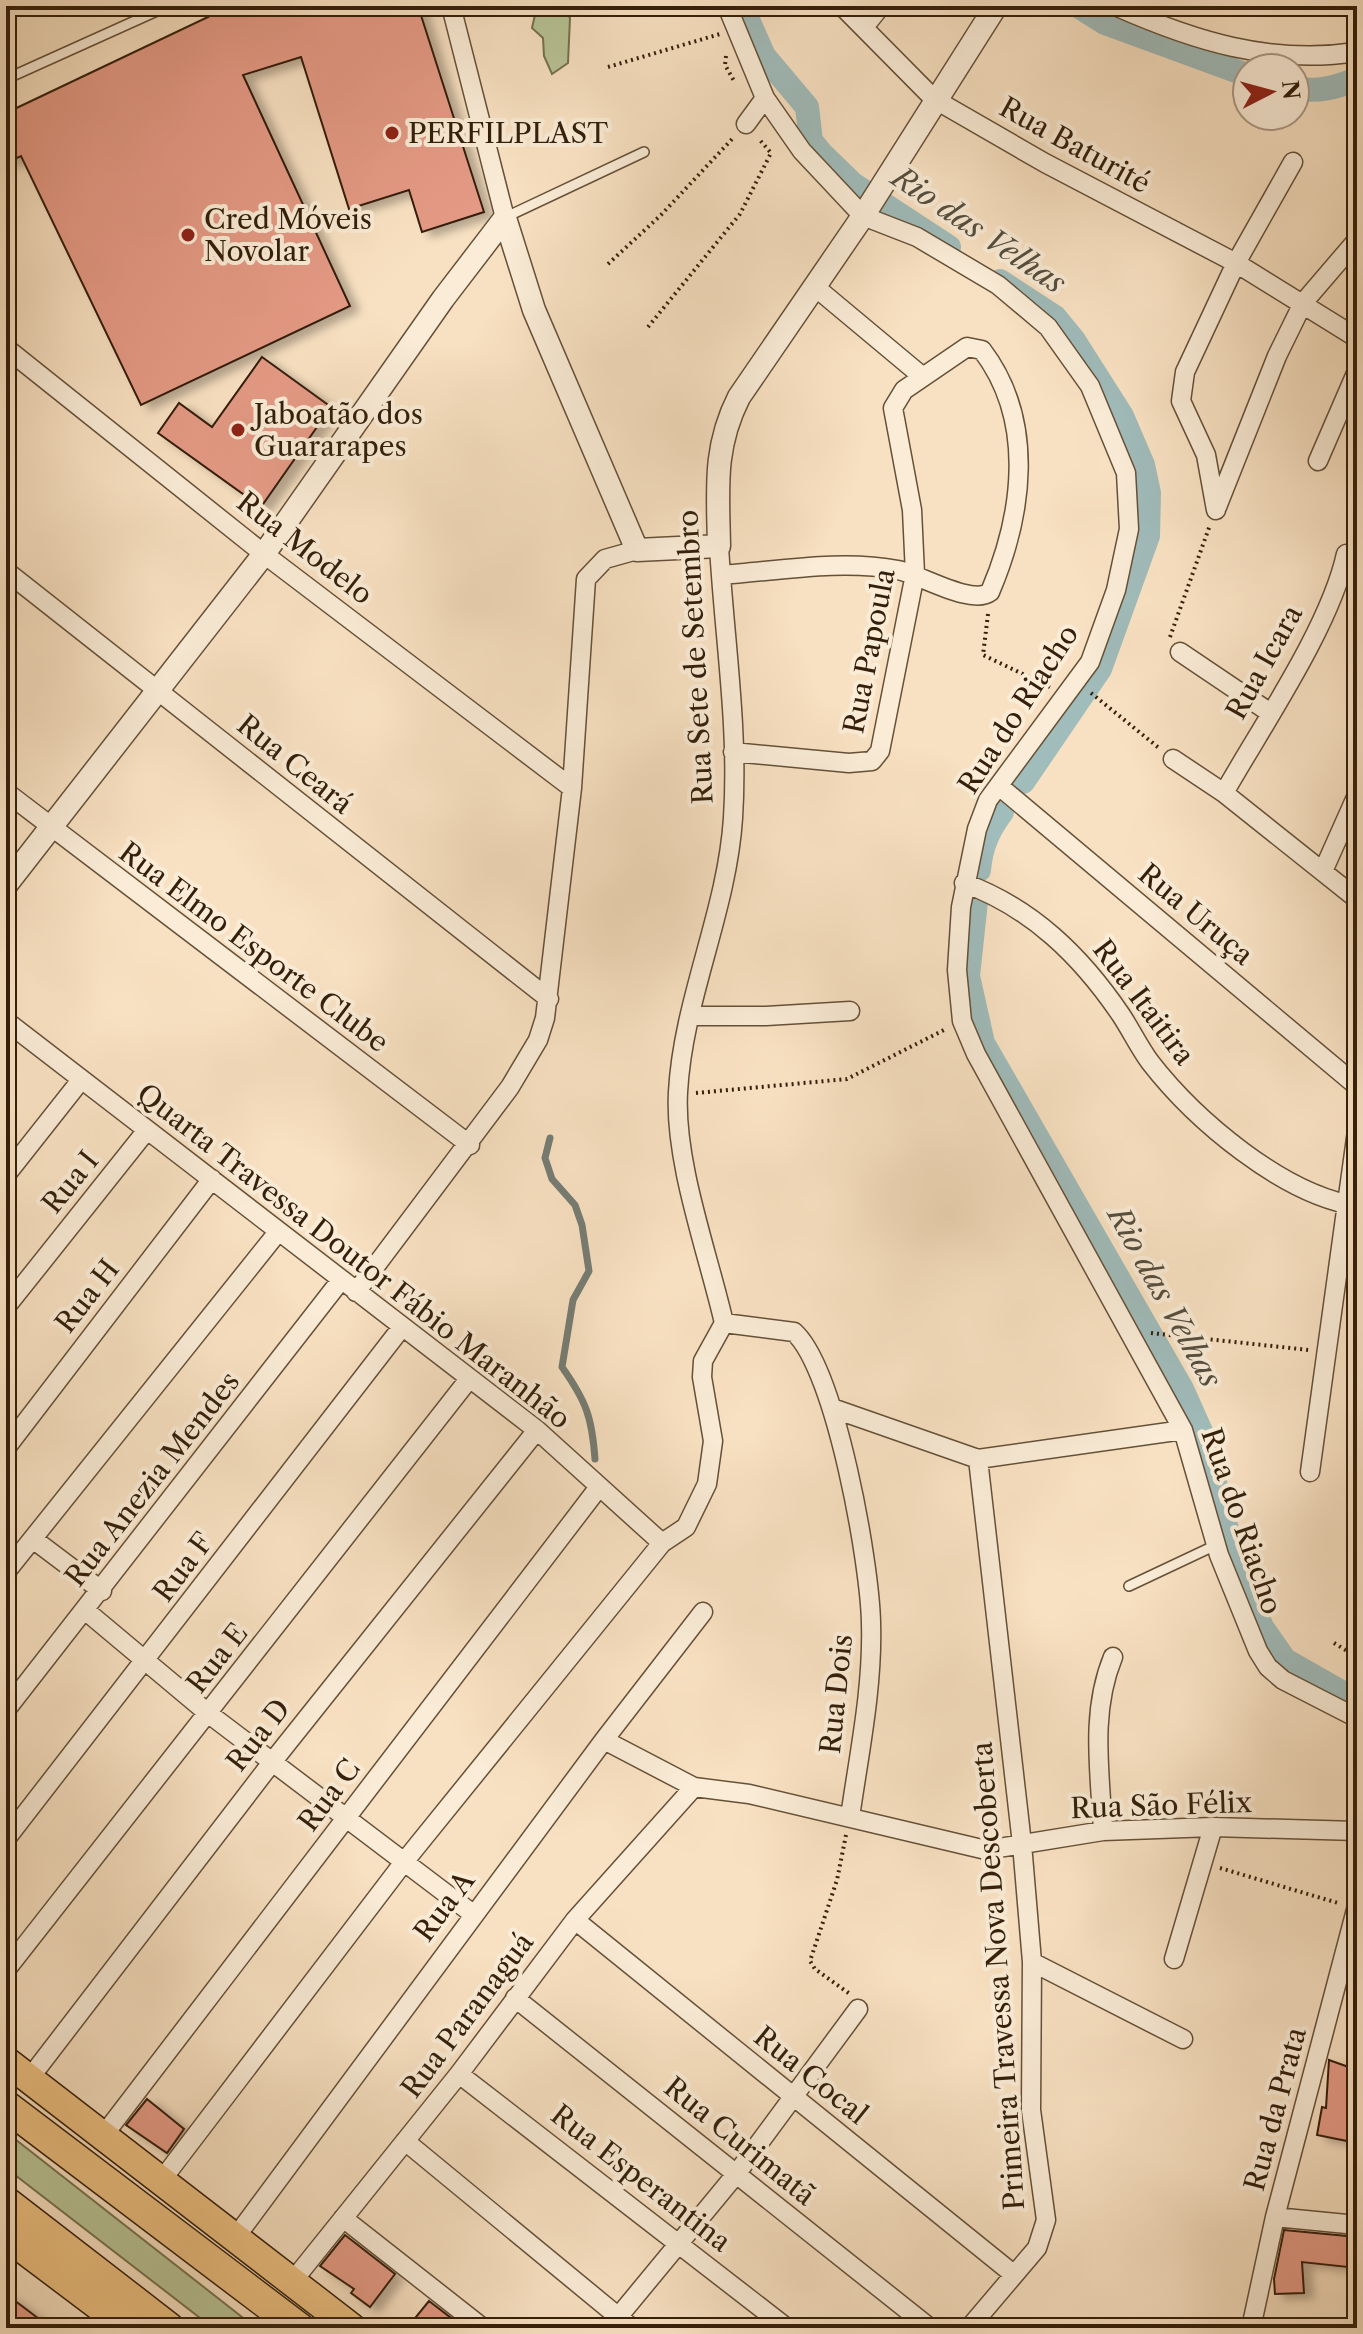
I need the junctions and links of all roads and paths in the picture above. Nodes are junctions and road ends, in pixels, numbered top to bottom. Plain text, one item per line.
1 (168, 6) edge
2 (451, 6) edge
3 (842, 6) edge
4 (881, 6) edge
5 (996, 6) edge
6 (1115, 6) edge
7 (1162, 6) edge
8 (728, 9) edge
9 (1150, 22) junction
10 (864, 27) junction
11 (1357, 52) edge
12 (727, 53) dead end
13 (608, 67) dead end
14 (6, 79) edge
15 (765, 98) junction
16 (934, 99) junction
17 (746, 124) junction
18 (644, 152) dead end
19 (1293, 162) dead end
20 (866, 211) junction
21 (505, 218) junction
22 (1357, 240) edge
23 (1236, 263) junction
24 (608, 264) dead end
25 (814, 286) junction
26 (1303, 303) junction
27 (648, 327) dead end
28 (1357, 338) edge
29 (6, 348) edge
30 (1357, 371) edge
31 (923, 377) junction
32 (1318, 461) dead end
33 (1216, 510) junction
34 (719, 546) junction
35 (637, 550) junction
36 (264, 554) junction
37 (1346, 554) dead end
38 (6, 571) edge
39 (915, 574) junction
40 (721, 575) junction
41 (988, 594) junction
42 (1180, 652) joint
43 (159, 690) junction
44 (1067, 695) junction
45 (1095, 697) dead end
46 (1269, 712) junction
47 (733, 752) junction
48 (1173, 759) joint
49 (999, 786) junction
50 (572, 788) junction
51 (6, 792) edge
52 (1224, 793) junction
53 (1357, 795) edge
54 (52, 828) junction
55 (1324, 869) junction
56 (6, 885) edge
57 (973, 887) junction
58 (1357, 899) edge
59 (549, 999) junction
60 (850, 1011) dead end
61 (691, 1016) junction
62 (962, 1021) junction
63 (10, 1031) edge
64 (81, 1080) junction
65 (1357, 1086) edge
66 (677, 1094) junction
67 (147, 1130) junction
68 (1357, 1131) edge
69 (470, 1145) junction
70 (6, 1175) edge
71 (212, 1179) junction
72 (1351, 1206) edge
73 (278, 1232) junction
74 (341, 1280) junction
75 (356, 1292) junction
76 (6, 1307) edge
77 (724, 1323) junction
78 (402, 1327) junction
79 (1162, 1334) dead end
80 (1326, 1352) junction
81 (469, 1379) junction
82 (832, 1408) junction
83 (537, 1430) junction
84 (1183, 1430) junction
85 (6, 1448) edge
86 (978, 1459) junction
87 (1310, 1472) dead end
88 (599, 1487) junction
89 (33, 1539) junction
90 (662, 1543) junction
91 (1216, 1545) junction
92 (12, 1553) edge
93 (6, 1572) edge
94 (1129, 1586) dead end
95 (102, 1591) junction
96 (86, 1611) junction
97 (703, 1612) dead end
98 (1334, 1643) dead end
99 (1113, 1657) dead end
100 (1357, 1657) edge
101 (146, 1662) junction
102 (6, 1710) edge
103 (209, 1714) junction
104 (1357, 1718) edge
105 (604, 1740) junction
106 (273, 1761) junction
107 (694, 1787) junction
108 (850, 1817) junction
109 (347, 1819) junction
110 (1213, 1827) junction
111 (1103, 1831) junction
112 (1357, 1831) edge
113 (6, 1839) edge
114 (1022, 1844) junction
115 (404, 1862) junction
116 (1202, 1863) junction
117 (1357, 1907) edge
118 (473, 1914) junction
119 (575, 1920) junction
120 (1174, 1959) dead end
121 (1032, 1962) junction
122 (6, 1970) edge
123 (515, 1998) junction
124 (858, 2009) joint
125 (1183, 2039) dead end
126 (6, 2061) edge
127 (459, 2074) junction
128 (29, 2079) junction
129 (794, 2095) junction
130 (6, 2106) edge
131 (103, 2136) junction
132 (405, 2141) junction
133 (737, 2173) junction
134 (161, 2181) junction
135 (6, 2202) edge
136 (1275, 2217) junction
137 (343, 2218) junction
138 (1357, 2225) edge
139 (6, 2236) edge
140 (235, 2238) junction
141 (679, 2242) junction
142 (1012, 2273) junction
143 (292, 2282) junction
144 (619, 2324) edge
145 (128, 2328) edge
146 (169, 2328) edge
147 (299, 2328) edge
148 (352, 2328) edge
149 (483, 2328) edge
150 (787, 2328) edge
151 (930, 2328) edge
152 (969, 2328) edge
153 (1251, 2328) edge

1 - 14 lane
2 - 21 street
3 - 10 street, Rua Baturité
4 - 10 street
5 - 16 street, Rua Sete de Setembro
6 - 9 street
7 - 9 street
8 - 13 path
8 - 15 street
9 - 11 street
10 - 16 street, Rua Baturité
12 - 17 path
15 - 17 street
15 - 20 street
16 - 20 street, Rua Sete de Setembro
16 - 23 street, Rua Baturité
17 - 24 path
17 - 27 path
18 - 21 lane
19 - 23 street
20 - 25 street, Rua Sete de Setembro
20 - 44 street, Rua do Riacho
21 - 35 street
21 - 36 street
22 - 26 street
23 - 26 street, Rua Baturité
23 - 33 street
25 - 31 street
25 - 34 street, Rua Sete de Setembro
26 - 28 street, Rua Baturité
26 - 33 street
29 - 36 street, Rua Modelo
30 - 32 street
31 - 39 street, Rua Papoula
31 - 41 street
33 - 42 path
34 - 35 street
34 - 40 street, Rua Sete de Setembro
35 - 50 street
36 - 43 street
36 - 50 street, Rua Modelo
37 - 46 street, Rua Icara
38 - 43 street, Rua Ceará
39 - 40 street
39 - 41 street
39 - 47 street, Rua Papoula
40 - 47 street, Rua Sete de Setembro
41 - 44 path
42 - 46 street
43 - 54 street
43 - 59 street, Rua Ceará
44 - 49 street, Rua do Riacho
45 - 48 path
46 - 52 street, Rua Icara
47 - 61 street, Rua Sete de Setembro
48 - 52 street
49 - 57 street, Rua do Riacho
49 - 65 street, Rua Uruça
50 - 59 street
51 - 54 street, Rua Elmo Esporte Clube
52 - 55 street
53 - 55 street
54 - 56 street
54 - 69 street, Rua Elmo Esporte Clube
55 - 58 street
57 - 62 street, Rua do Riacho
57 - 72 street, Rua Itaitira
59 - 69 street
60 - 61 street
61 - 66 street, Rua Sete de Setembro
62 - 66 path
62 - 84 street, Rua do Riacho
63 - 64 street, Quarta Travessa Doutor Fábio Maranhão
64 - 67 street, Quarta Travessa Doutor Fábio Maranhão
64 - 70 street
66 - 77 street, Rua Sete de Setembro
67 - 71 street, Quarta Travessa Doutor Fábio Maranhão
67 - 76 street, Rua I
68 - 72 street
69 - 75 street
71 - 73 street, Quarta Travessa Doutor Fábio Maranhão
71 - 85 street, Rua H
72 - 80 street
73 - 74 street, Quarta Travessa Doutor Fábio Maranhão
73 - 89 street
74 - 75 street, Quarta Travessa Doutor Fábio Maranhão
74 - 95 street, Rua Anezia Mendes
75 - 78 street, Quarta Travessa Doutor Fábio Maranhão
77 - 82 street, Rua Dois
77 - 90 street
78 - 81 street, Quarta Travessa Doutor Fábio Maranhão
78 - 101 street, Rua F
79 - 80 path
80 - 87 street
81 - 83 street, Quarta Travessa Doutor Fábio Maranhão
81 - 103 street, Rua E
82 - 86 street
82 - 108 street, Rua Dois
83 - 88 street, Quarta Travessa Doutor Fábio Maranhão
83 - 106 street, Rua D
84 - 86 street
84 - 91 street, Rua do Riacho
86 - 114 street, Primeira Travessa Nova Descoberta
88 - 90 street, Quarta Travessa Doutor Fábio Maranhão
88 - 109 street, Rua C
89 - 92 street
89 - 95 street
90 - 115 street
91 - 94 lane
91 - 104 street, Rua do Riacho
92 - 93 street
95 - 96 street, Rua Anezia Mendes
96 - 101 street
96 - 102 street, Rua Anezia Mendes
97 - 105 street, Rua A
98 - 100 path
99 - 111 street
101 - 103 street
101 - 113 street, Rua F
103 - 106 street
103 - 122 street, Rua E
105 - 107 street, Rua São Félix
105 - 118 street, Rua A
106 - 109 street
106 - 128 street, Rua D
107 - 108 street, Rua São Félix
107 - 119 street, Rua Paranaguá
108 - 114 street, Rua São Félix
108 - 124 path
109 - 115 street
109 - 131 street, Rua C
110 - 111 street, Rua São Félix
110 - 112 street, Rua São Félix
110 - 116 street
111 - 114 street, Rua São Félix
114 - 121 street, Primeira Travessa Nova Descoberta
115 - 118 street
115 - 134 street
116 - 117 path
116 - 120 street
117 - 136 street, Rua da Prata
118 - 140 street, Rua A
119 - 123 street, Rua Paranaguá
119 - 129 street, Rua Cocal
121 - 125 street
121 - 142 street, Primeira Travessa Nova Descoberta
123 - 127 street, Rua Paranaguá
123 - 133 street, Rua Curimatã
124 - 129 street
126 - 128 main road
127 - 132 street, Rua Paranaguá
127 - 141 street, Rua Esperantina
128 - 131 main road
129 - 133 street
129 - 142 street, Rua Cocal
130 - 147 highway
131 - 134 main road
132 - 137 street, Rua Paranaguá
132 - 144 street
133 - 141 street
133 - 151 street, Rua Curimatã
134 - 140 main road
135 - 146 highway
136 - 138 street
136 - 153 street, Rua da Prata
137 - 143 street, Rua Paranaguá
137 - 149 street
139 - 145 main road
140 - 143 main road
141 - 144 street
141 - 150 street, Rua Esperantina
142 - 152 street
143 - 148 main road

